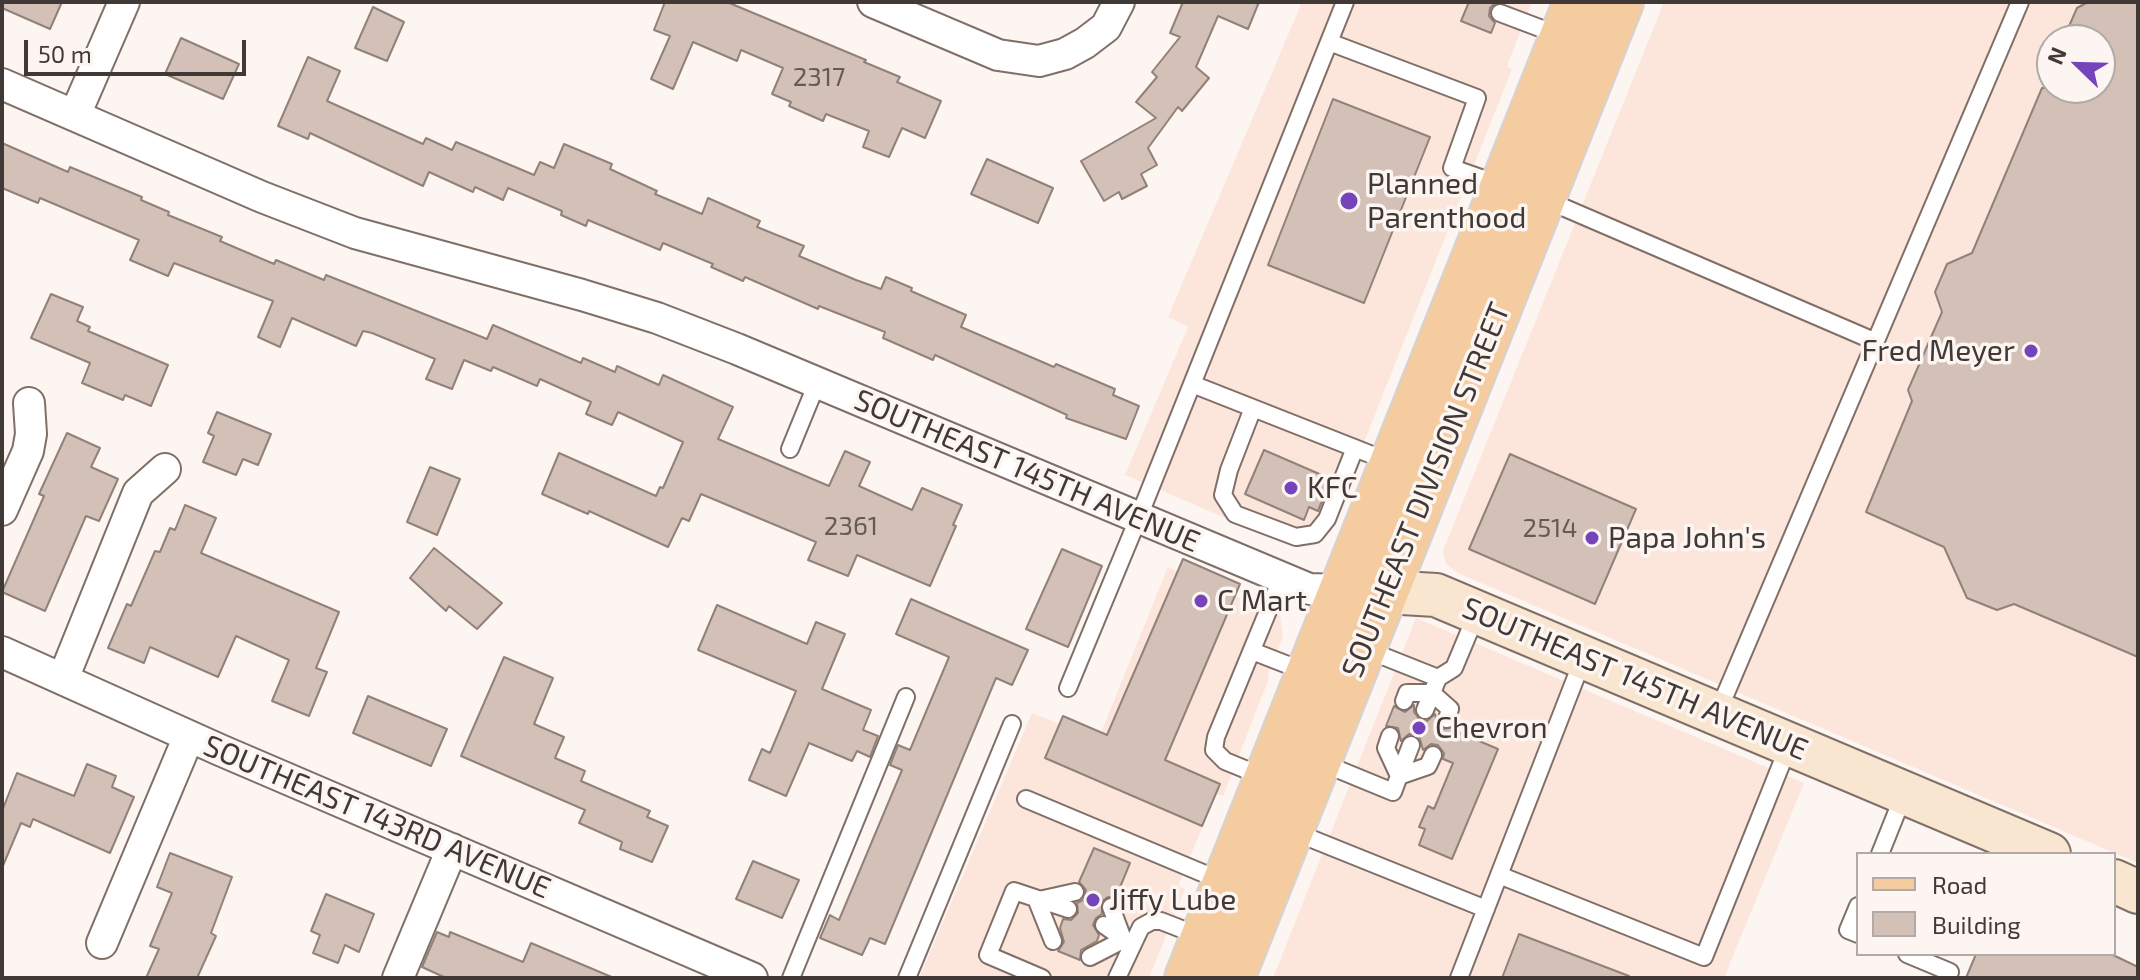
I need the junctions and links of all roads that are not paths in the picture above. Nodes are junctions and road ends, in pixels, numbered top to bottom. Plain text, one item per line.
1 (124, 2) edge
2 (873, 2) edge
3 (1119, 2) edge
4 (1345, 2) edge
5 (1621, 2) edge
6 (2020, 2) edge
7 (1500, 13) dead end
8 (1569, 19) edge
9 (1329, 42) junction
10 (2, 84) edge
11 (75, 115) junction
12 (1522, 192) junction
13 (1874, 341) junction
14 (817, 383) junction
15 (1192, 384) junction
16 (29, 403) dead end
17 (1253, 408) junction
18 (790, 449) dead end
19 (1374, 455) junction
20 (165, 469) dead end
21 (2, 510) edge
22 (1138, 519) junction
23 (1282, 577) junction
24 (1341, 590) junction
25 (1385, 591) junction
26 (1477, 612) junction
27 (1362, 648) junction
28 (1252, 651) junction
29 (2, 652) edge
30 (1584, 657) junction
31 (1308, 673) junction
32 (63, 679) junction
33 (1435, 685) junction
34 (1068, 688) dead end
35 (906, 697) dead end
36 (1404, 701) dead end
37 (1425, 710) dead end
38 (1717, 714) junction
39 (1447, 719) dead end
40 (1012, 724) dead end
41 (189, 736) junction
42 (1390, 736) dead end
43 (1790, 744) junction
44 (1411, 745) dead end
45 (1433, 755) dead end
46 (1318, 761) junction
47 (1399, 776) junction
48 (1266, 778) junction
49 (1905, 793) junction
50 (1026, 799) dead end
51 (1291, 830) junction
52 (452, 849) junction
53 (1881, 852) edge
54 (2044, 852) edge
55 (1499, 875) junction
56 (2116, 882) edge
57 (1225, 883) junction
58 (1075, 892) dead end
59 (2138, 892) edge
60 (1037, 901) junction
61 (1111, 907) dead end
62 (1068, 909) dead end
63 (1486, 909) junction
64 (1856, 911) edge
65 (1104, 925) dead end
66 (1856, 933) edge
67 (1057, 934) dead end
68 (1203, 938) junction
69 (102, 943) dead end
70 (1128, 943) junction
71 (1093, 949) dead end
72 (1912, 956) edge
73 (1950, 972) dead end
74 (398, 978) edge
75 (752, 978) edge
76 (791, 978) edge
77 (907, 978) edge
78 (1042, 978) edge
79 (1117, 978) edge
80 (1187, 978) edge
81 (1232, 978) edge
82 (1459, 978) edge

1 - 11 street
2 - 3 street
4 - 9 lane
5 - 12 main road, SOUTHEAST DIVISION STREET
6 - 13 lane
7 - 8 lane
8 - 12 main road, SOUTHEAST DIVISION STREET
9 - 12 lane
9 - 15 lane
10 - 11 street, SOUTHEAST 145TH AVENUE
11 - 14 street, SOUTHEAST 145TH AVENUE
12 - 13 lane
12 - 19 main road, SOUTHEAST DIVISION STREET
12 - 25 main road, SOUTHEAST DIVISION STREET
13 - 38 lane
14 - 18 lane
14 - 22 street, SOUTHEAST 145TH AVENUE
15 - 17 lane
15 - 22 lane
16 - 21 street
17 - 19 lane
17 - 19 lane
19 - 24 main road, SOUTHEAST DIVISION STREET
20 - 32 street
22 - 23 street, SOUTHEAST 145TH AVENUE
22 - 34 lane
23 - 24 street, SOUTHEAST 145TH AVENUE
23 - 28 lane
24 - 25 street, SOUTHEAST 145TH AVENUE
24 - 31 main road, SOUTHEAST DIVISION STREET
25 - 26 street, SOUTHEAST 145TH AVENUE
25 - 27 main road, SOUTHEAST DIVISION STREET
26 - 30 street, SOUTHEAST 145TH AVENUE
26 - 33 lane
27 - 33 lane
27 - 46 main road, SOUTHEAST DIVISION STREET
28 - 31 lane
28 - 48 lane
29 - 32 street, SOUTHEAST 143RD AVENUE
30 - 38 street, SOUTHEAST 145TH AVENUE
30 - 55 lane
31 - 48 main road, SOUTHEAST DIVISION STREET
32 - 41 street, SOUTHEAST 143RD AVENUE
33 - 36 lane
33 - 37 lane
33 - 39 lane
35 - 76 lane
38 - 43 street, SOUTHEAST 145TH AVENUE
40 - 77 lane
41 - 52 street, SOUTHEAST 143RD AVENUE
41 - 69 street
42 - 47 lane
43 - 49 street, SOUTHEAST 145TH AVENUE
43 - 55 lane
44 - 47 lane
45 - 47 lane
46 - 47 lane
46 - 51 main road, SOUTHEAST DIVISION STREET
48 - 57 main road, SOUTHEAST DIVISION STREET
49 - 53 lane
49 - 54 street, SOUTHEAST 145TH AVENUE
50 - 57 lane
51 - 63 lane
51 - 81 main road, SOUTHEAST DIVISION STREET
52 - 74 street
52 - 75 street, SOUTHEAST 143RD AVENUE
55 - 63 lane
56 - 59 street
57 - 68 main road, SOUTHEAST DIVISION STREET
58 - 60 lane
60 - 62 lane
60 - 67 lane
60 - 78 lane
61 - 70 lane
63 - 82 lane
64 - 66 lane
65 - 70 lane
68 - 70 lane
68 - 80 main road, SOUTHEAST DIVISION STREET
70 - 71 lane
70 - 79 lane
72 - 73 lane

